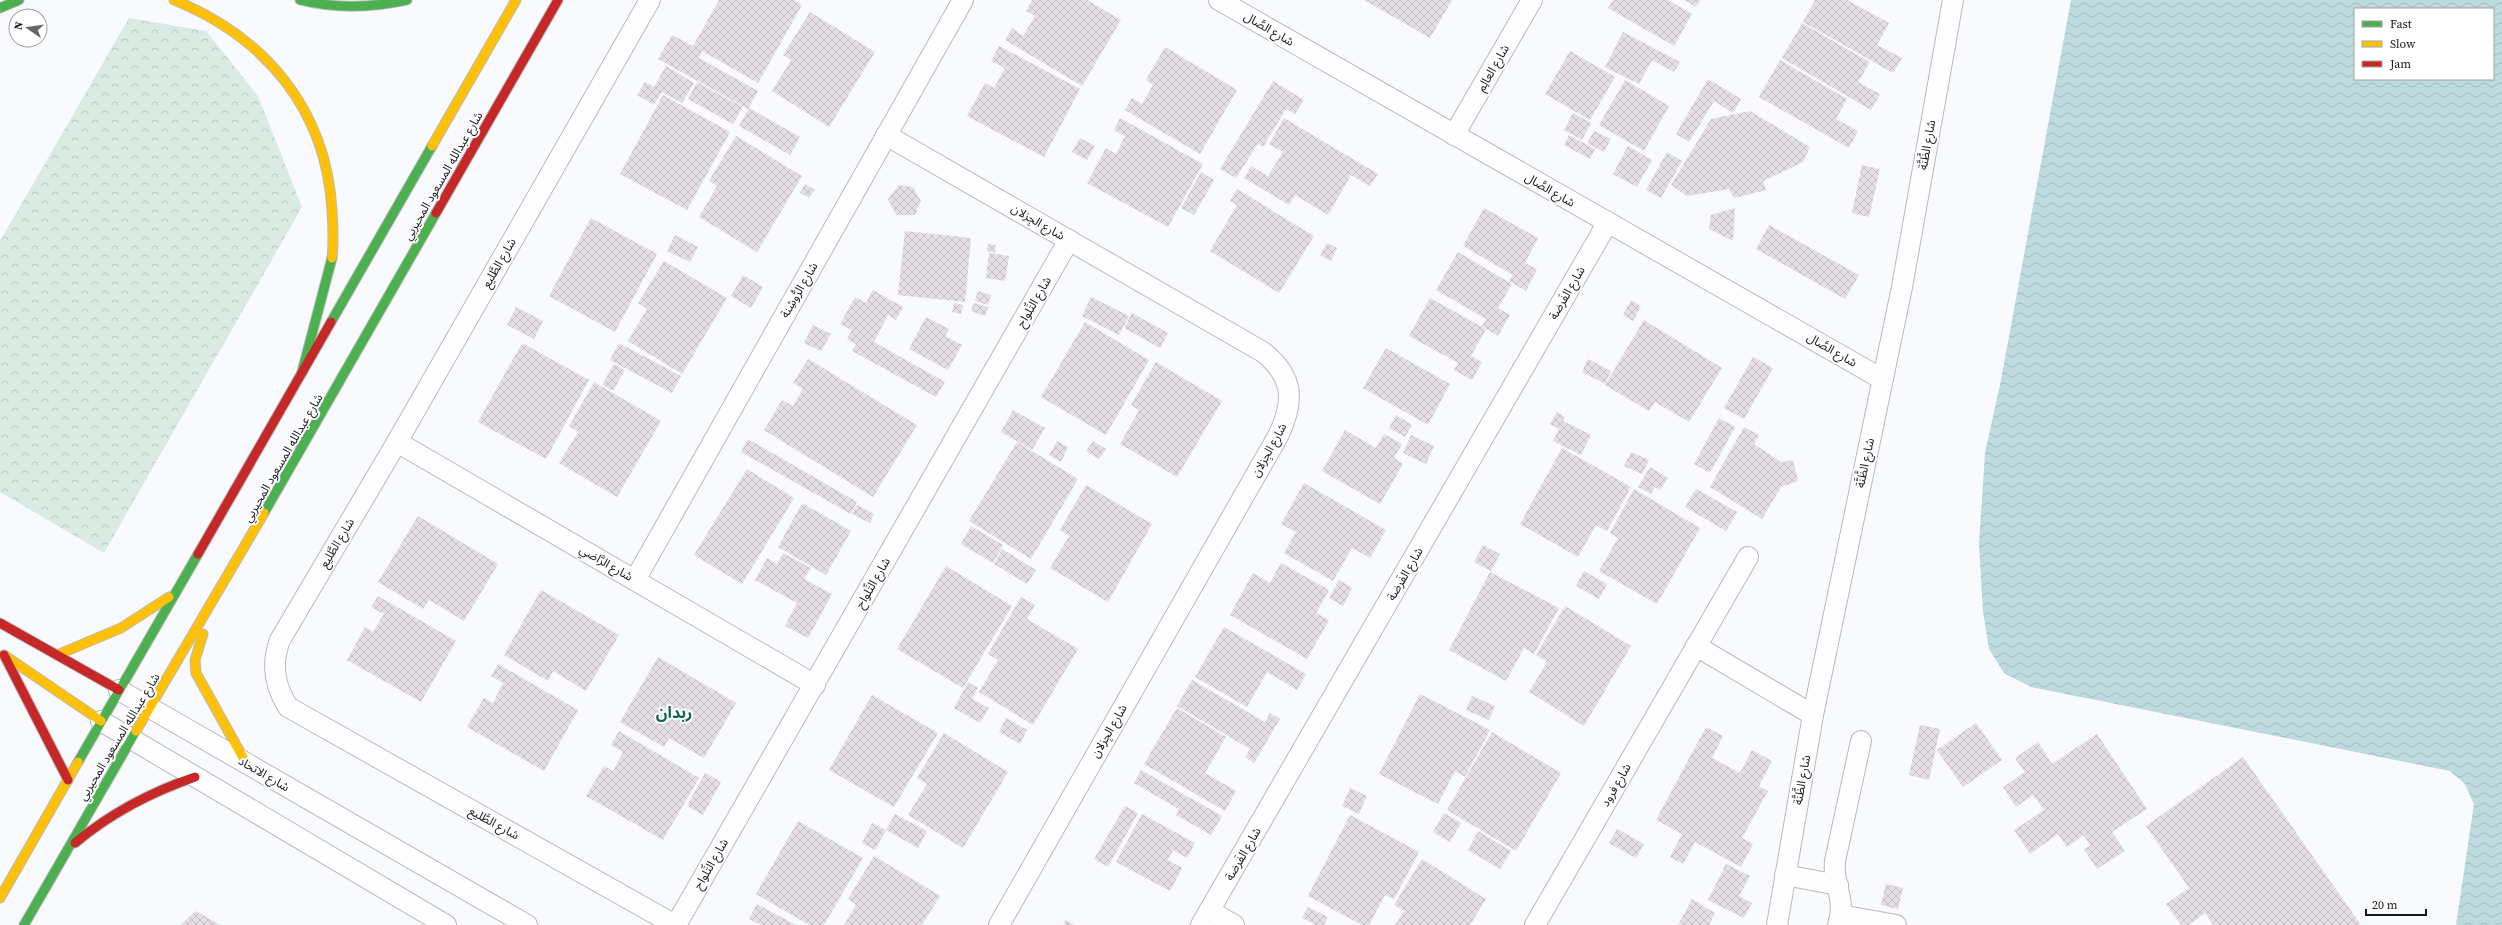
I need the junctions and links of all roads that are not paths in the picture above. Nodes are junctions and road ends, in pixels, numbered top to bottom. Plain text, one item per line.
1 (19, 0) edge
2 (174, 0) edge
3 (300, 0) edge
4 (407, 0) edge
5 (516, 0) edge
6 (558, 0) edge
7 (650, 0) edge
8 (963, 0) edge
9 (1219, 0) edge
10 (1532, 0) edge
11 (1953, 0) edge
12 (0, 8) edge
13 (886, 135) junction
14 (1454, 135) junction
15 (1608, 222) junction
16 (1069, 240) junction
17 (302, 372) junction
18 (1882, 379) junction
19 (396, 442) junction
20 (1748, 557) dead end
21 (635, 580) junction
22 (176, 591) junction
23 (214, 601) junction
24 (0, 623) edge
25 (1696, 646) junction
26 (2, 654) edge
27 (57, 655) junction
28 (815, 685) junction
29 (119, 690) junction
30 (150, 708) junction
31 (1813, 715) junction
32 (102, 721) junction
33 (131, 738) junction
34 (1861, 741) dead end
35 (246, 764) junction
36 (195, 777) junction
37 (68, 780) junction
38 (64, 854) junction
39 (1786, 875) junction
40 (1838, 885) junction
41 (0, 898) edge
42 (1205, 918) edge
43 (1839, 920) edge
44 (24, 925) edge
45 (446, 925) edge
46 (527, 925) edge
47 (675, 925) edge
48 (999, 925) edge
49 (1234, 925) edge
50 (1535, 925) edge
51 (1777, 925) edge
52 (1896, 925) edge

1 - 12 main road
2 - 17 main road
3 - 4 main road
5 - 17 main road, شارع عبدالله المسعود المحيربي
6 - 23 main road, شارع عبدالله المسعود المحيربي
7 - 19 street, شارع الطَّليع
8 - 13 street, شارع الرُّوشِنة
9 - 14 street, شارع الصَّال
10 - 14 street, شارع العالِم
11 - 18 street, شارع الظَّنَّة
13 - 16 street, شارع الجِزلان
13 - 21 street, شارع الرُّوشِنة
14 - 15 street, شارع الصَّال
15 - 18 street, شارع الصَّال
15 - 42 street, شارع الفَرضة
16 - 28 street, شارع التِّلواح
16 - 48 street, شارع الجِزلان
17 - 22 main road, شارع عبدالله المسعود المحيربي
18 - 31 street, شارع الظَّنَّة
19 - 21 street, شارع الرَّاضي
19 - 47 street, شارع الطَّليع
20 - 25 street, شارع فرود
21 - 28 street, شارع الرَّاضي
22 - 27 main road
22 - 29 main road, شارع عبدالله المسعود المحيربي
23 - 30 main road, شارع عبدالله المسعود المحيربي
23 - 35 main road
24 - 27 main road, شارع الاتحاد
25 - 31 street
25 - 50 street, شارع فرود
26 - 32 main road
26 - 37 main road
27 - 29 main road, شارع الاتحاد
28 - 47 street, شارع التِّلواح
29 - 30 street, شارع الاتحاد
29 - 32 main road, شارع عبدالله المسعود المحيربي
30 - 33 main road, شارع عبدالله المسعود المحيربي
30 - 35 street, شارع الاتحاد
31 - 39 street, شارع الظَّنَّة
32 - 33 street
32 - 37 main road, شارع عبدالله المسعود المحيربي
33 - 36 street
33 - 38 main road, شارع عبدالله المسعود المحيربي
34 - 40 street
35 - 46 street, شارع الاتحاد
36 - 38 main road
36 - 45 street
37 - 41 main road, شارع عبدالله المسعود المحيربي
38 - 44 main road, شارع عبدالله المسعود المحيربي
39 - 40 street
39 - 51 street, شارع الظَّنَّة
40 - 43 street
42 - 49 street
43 - 52 street

